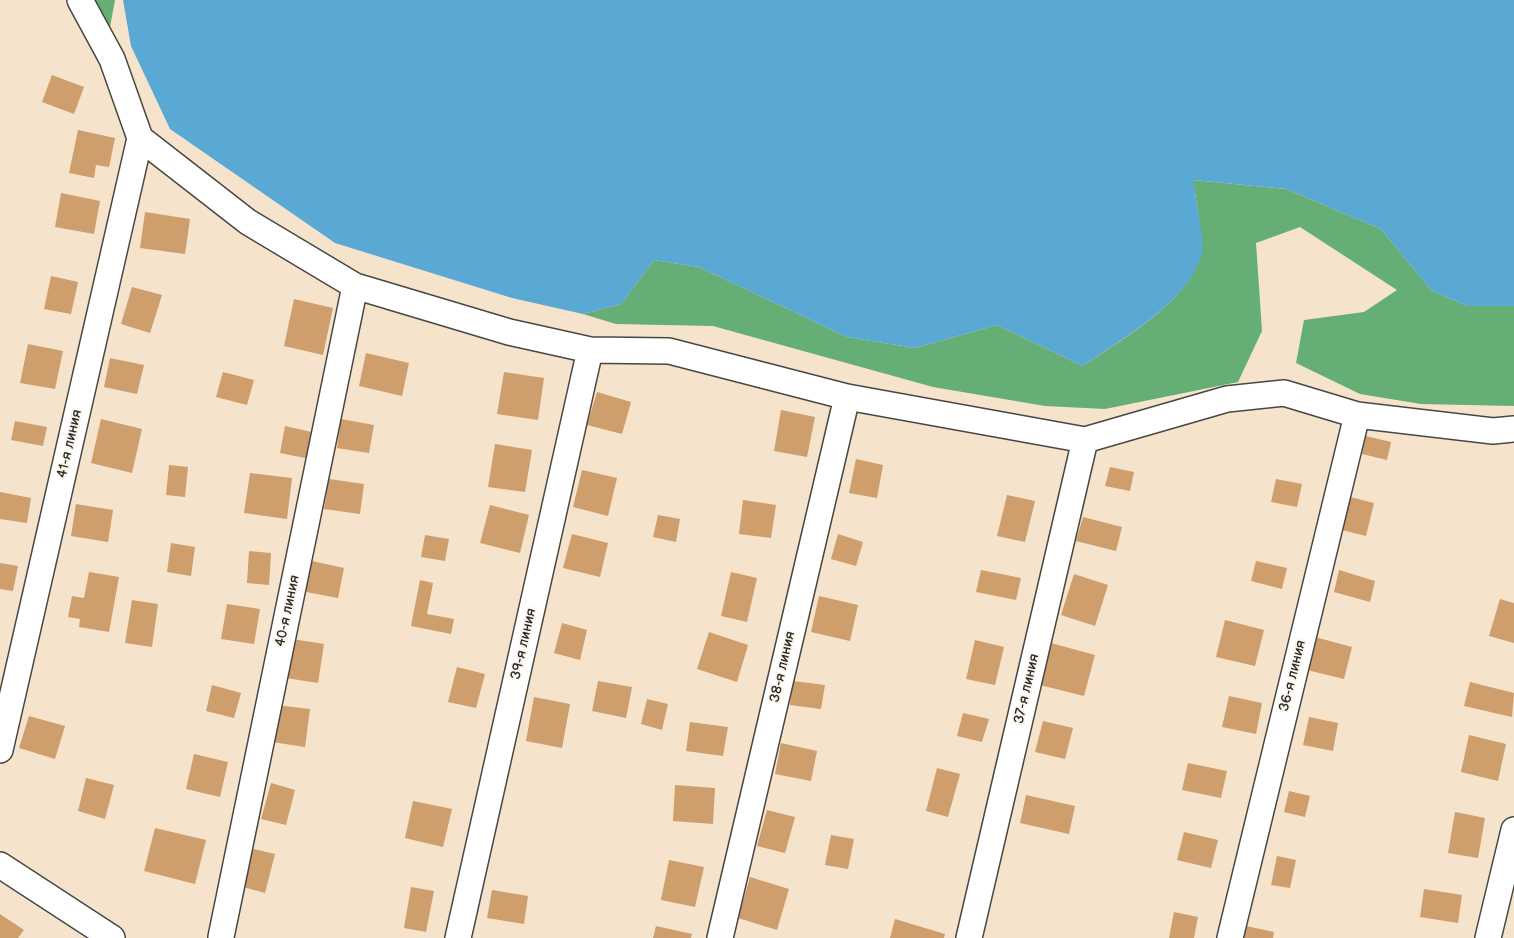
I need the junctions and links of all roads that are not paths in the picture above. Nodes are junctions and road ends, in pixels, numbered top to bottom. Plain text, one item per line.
1 (80, 0) edge
2 (140, 138) junction
3 (355, 286) junction
4 (590, 350) junction
5 (847, 397) junction
6 (1357, 415) junction
7 (1514, 429) edge
8 (1085, 440) junction
9 (0, 750) edge
10 (1514, 830) edge
11 (0, 865) edge
12 (221, 937) edge
13 (112, 938) edge
14 (458, 938) edge
15 (720, 938) edge
16 (969, 938) edge
17 (1230, 938) edge
18 (1488, 938) edge

1 - 2 street
2 - 3 street
2 - 9 street, 41-я линия
3 - 4 street
3 - 12 street, 40-я линия
4 - 5 street
4 - 14 street, 39-я линия
5 - 8 street
5 - 15 street, 38-я линия
6 - 7 street
6 - 8 street
6 - 17 street, 36-я линия
8 - 16 street, 37-я линия
10 - 18 street
11 - 13 street

